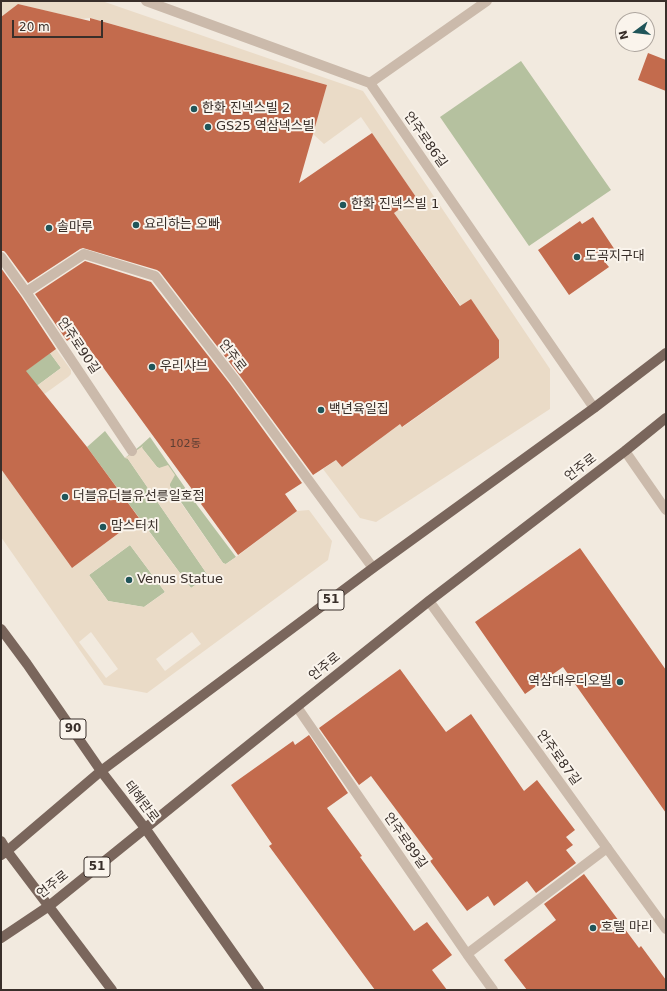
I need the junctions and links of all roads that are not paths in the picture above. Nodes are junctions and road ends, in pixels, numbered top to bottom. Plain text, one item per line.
1 (146, 1) edge
2 (487, 1) edge
3 (370, 83) junction
4 (1, 257) edge
5 (26, 292) junction
6 (666, 353) edge
7 (594, 408) junction
8 (666, 418) edge
9 (132, 451) dead end
10 (625, 451) junction
11 (666, 510) edge
12 (373, 568) junction
13 (430, 601) junction
14 (1, 629) edge
15 (297, 707) junction
16 (102, 771) junction
17 (145, 828) junction
18 (1, 841) edge
19 (607, 848) junction
20 (4, 853) edge
21 (49, 906) junction
22 (666, 929) edge
23 (1, 938) edge
24 (468, 954) junction
25 (112, 990) edge
26 (259, 990) edge
27 (493, 990) edge

1 - 3 street
2 - 3 street
3 - 7 street, 언주로86길
4 - 5 street, 언주로90길
5 - 9 street, 언주로90길
5 - 12 street, 언주로
6 - 7 main road, 51
7 - 12 main road, 51
8 - 10 main road, 언주로 / 51
10 - 11 street
10 - 13 main road, 언주로 / 51
12 - 16 main road, 51
13 - 15 main road, 언주로 / 51
13 - 19 street, 언주로87길
14 - 16 main road, 테헤란로 / 90
15 - 17 main road, 언주로 / 51
15 - 24 street, 언주로89길
16 - 17 main road, 테헤란로 / 90
16 - 20 main road, 51
17 - 21 main road, 언주로 / 51
17 - 26 main road, 테헤란로 / 90
18 - 20 main road
19 - 22 street, 언주로87길
19 - 24 street
20 - 21 main road
21 - 23 main road, 언주로 / 51
21 - 25 main road
24 - 27 street, 언주로89길

